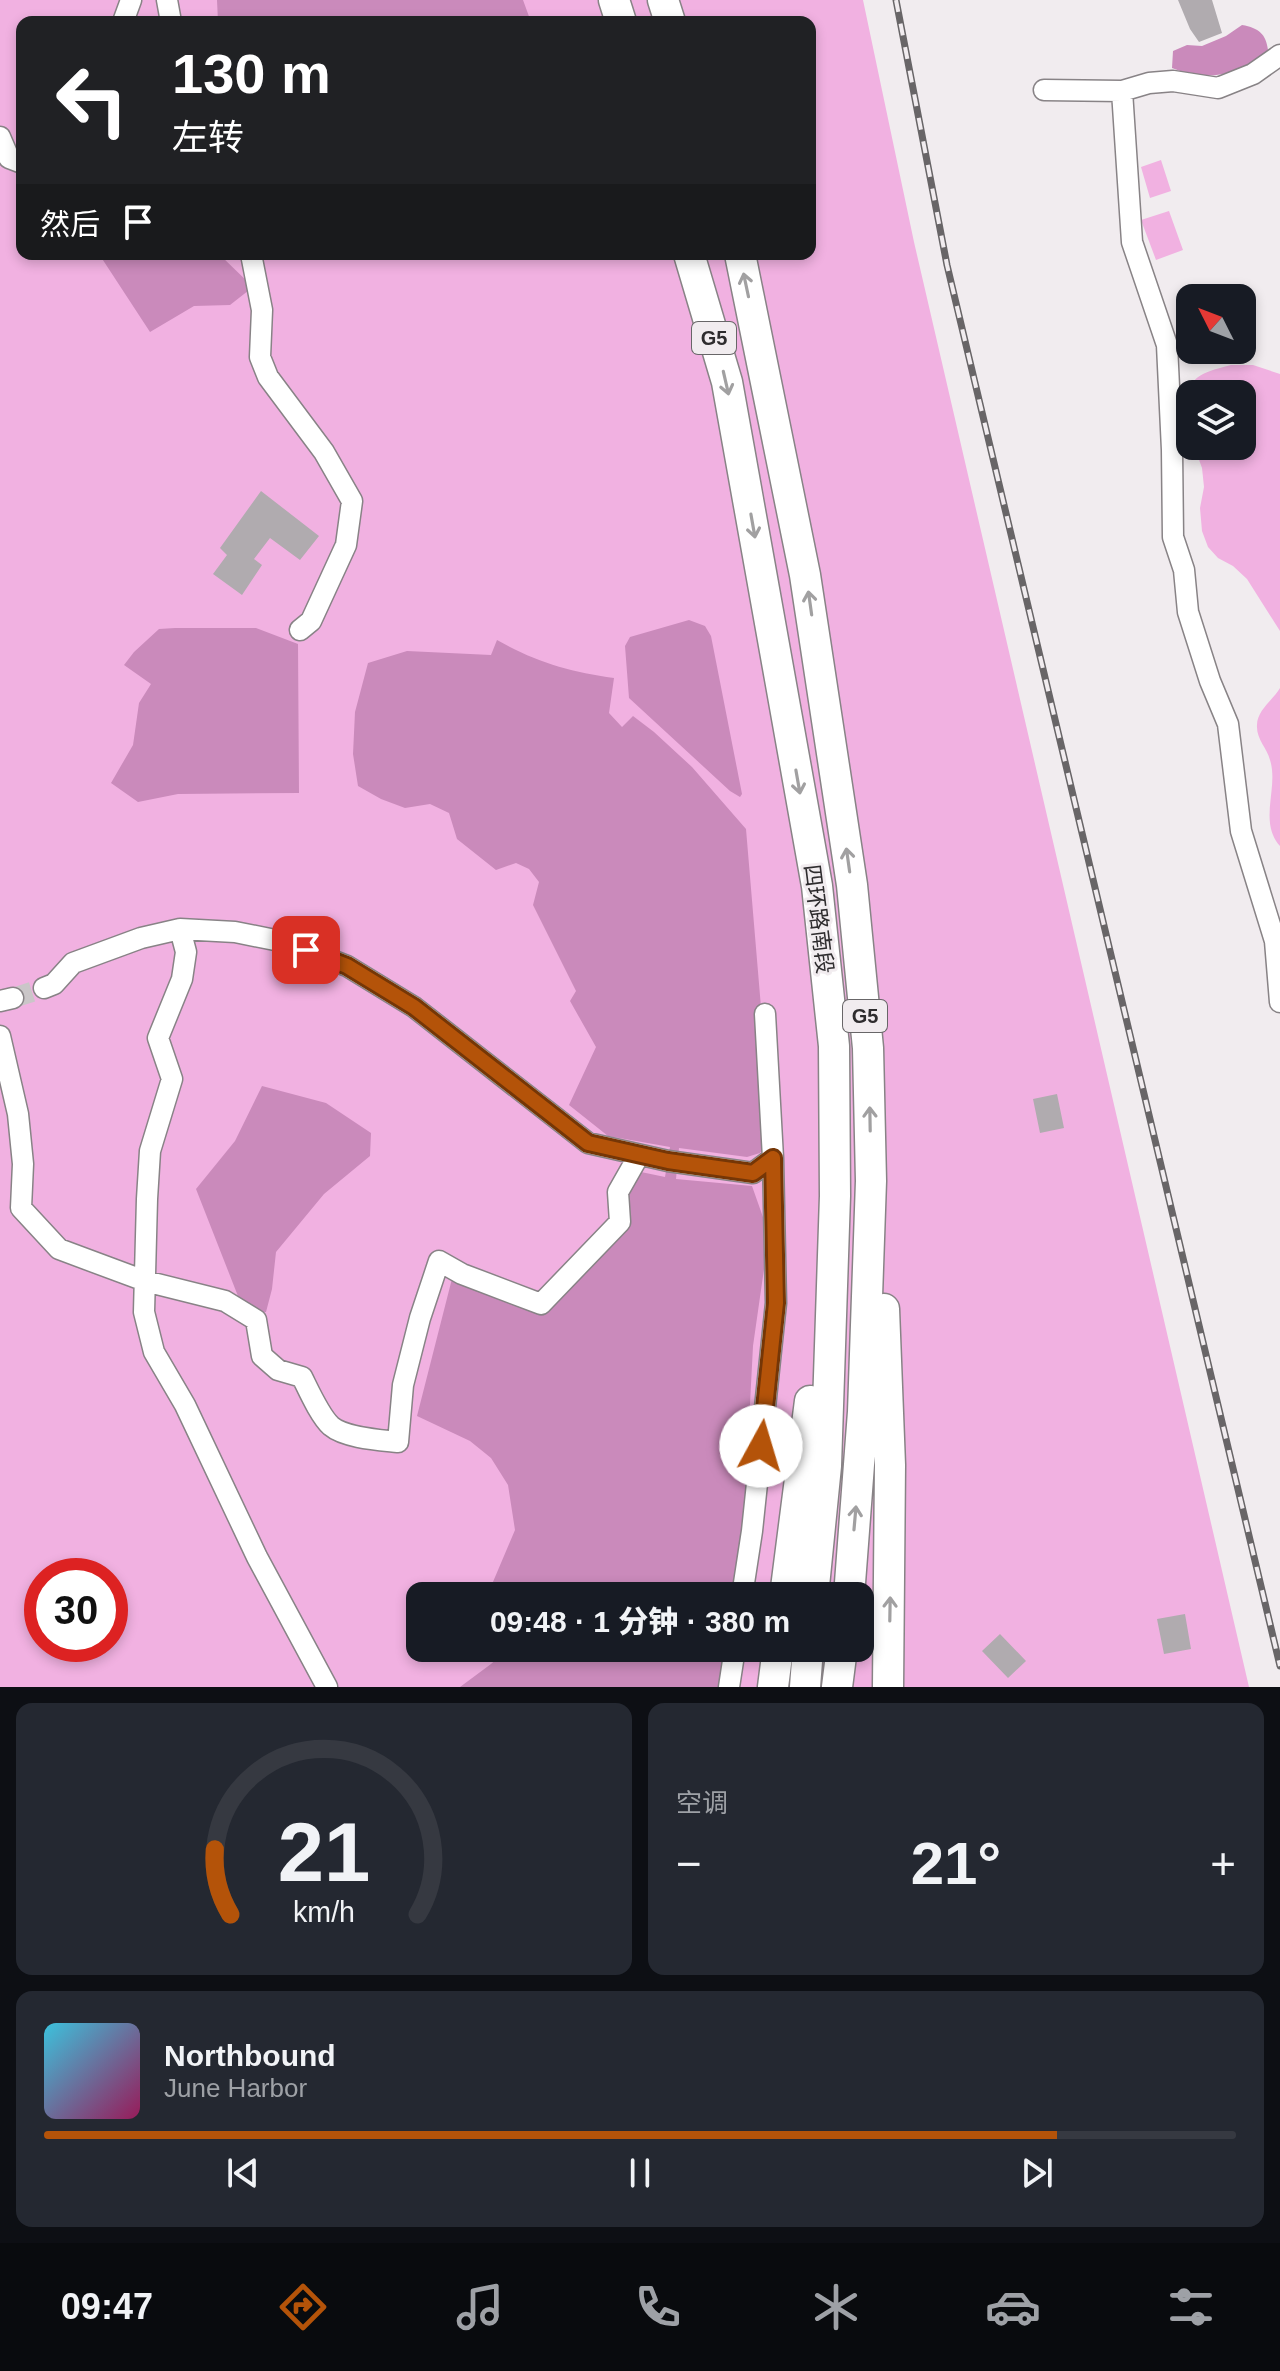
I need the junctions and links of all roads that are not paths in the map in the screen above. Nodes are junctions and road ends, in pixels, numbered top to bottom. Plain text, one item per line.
1 (1280, 55) edge
2 (1044, 90) dead end
3 (1122, 91) junction
4 (0, 137) edge
5 (16, 161) edge
6 (252, 260) edge
7 (691, 260) edge
8 (741, 260) edge
9 (300, 630) dead end
10 (180, 929) junction
11 (44, 988) tunnel mouth
12 (1280, 1002) edge
13 (765, 1014) dead end
14 (0, 1036) edge
15 (639, 1155) junction
16 (773, 1158) junction
17 (871, 1181) junction
18 (835, 1196) junction
19 (145, 1281) junction
20 (744, 1582) edge
21 (787, 1582) edge
22 (814, 1582) edge
23 (850, 1582) edge
24 (733, 1662) edge
25 (776, 1662) edge
26 (807, 1662) edge
27 (840, 1662) edge
28 (327, 1687) edge
29 (729, 1687) edge
30 (773, 1687) edge
31 (805, 1687) edge
32 (837, 1687) edge
33 (888, 1687) edge

1 - 3 street
2 - 3 street
3 - 12 street
4 - 5 street
6 - 9 street
7 -> 18 highway, 四环路南段 / G5
17 -> 8 highway, 四环路南段 / G5
10 - 11 street
10 - 15 street
10 - 19 street
13 - 16 street
14 - 19 street
15 - 16 street
15 - 19 street
16 - 20 street
23 -> 17 highway, 四环路南段 / G5
33 -> 17 highway
18 - 21 highway
18 - 22 highway, 四环路南段 / G5
19 - 28 street
24 - 29 street
25 - 30 highway
26 - 31 highway
27 - 32 highway

